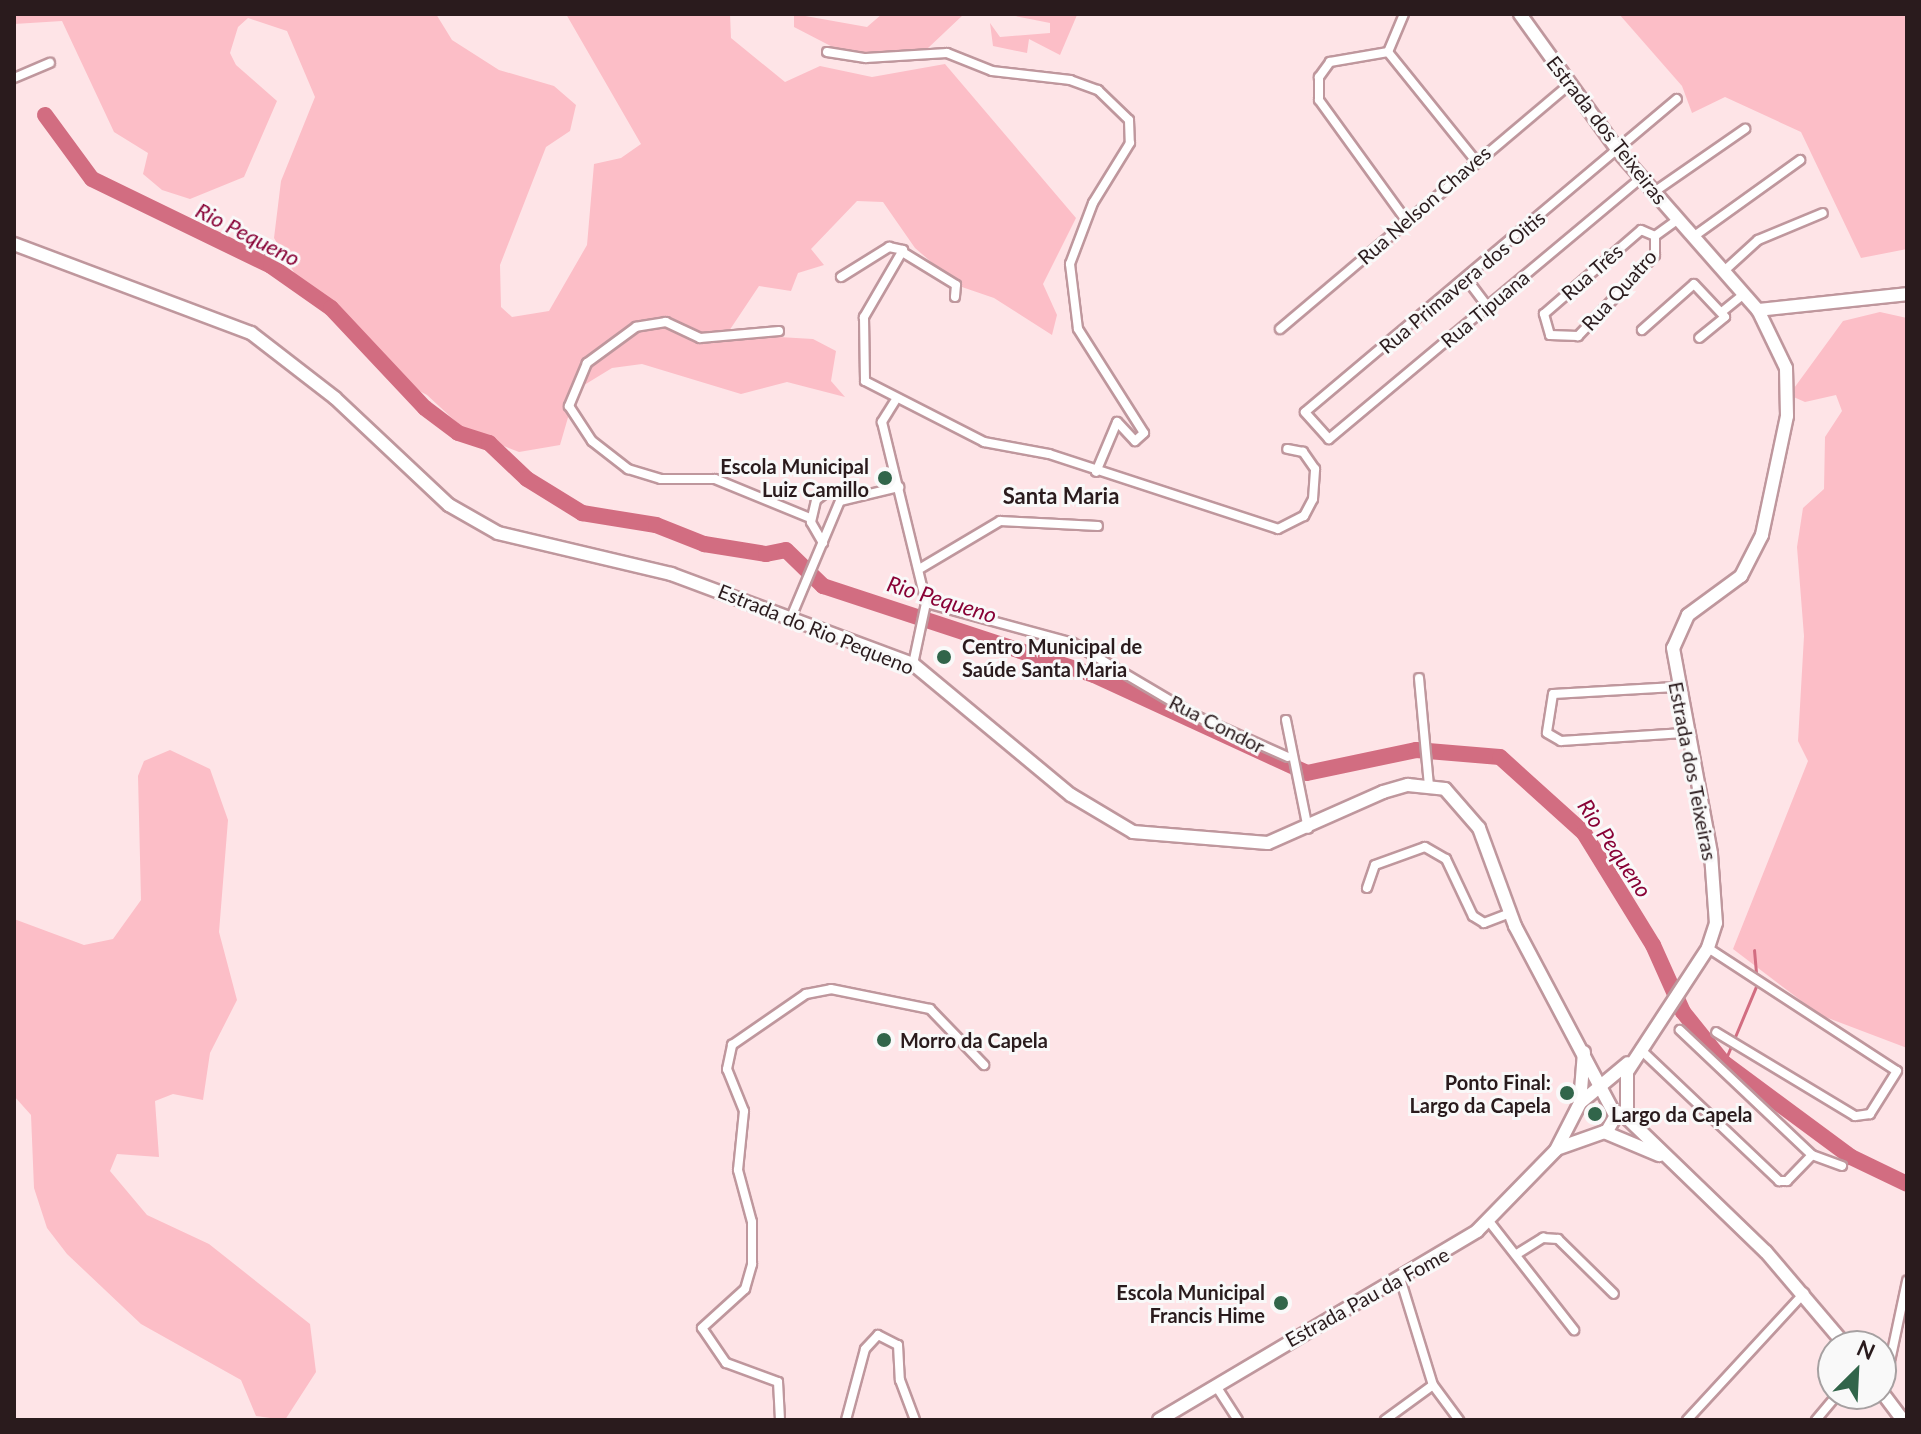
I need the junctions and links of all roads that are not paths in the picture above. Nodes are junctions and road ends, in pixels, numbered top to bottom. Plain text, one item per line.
1 (1404, 14) edge
2 (1520, 14) edge
3 (827, 52) dead end
4 (1388, 52) junction
5 (50, 63) dead end
6 (14, 78) edge
7 (1571, 83) junction
8 (1677, 99) dead end
9 (1745, 129) dead end
10 (1619, 152) junction
11 (1475, 160) junction
12 (1800, 160) dead end
13 (1641, 178) junction
14 (1654, 192) junction
15 (1823, 213) dead end
16 (1678, 219) junction
17 (1406, 220) junction
18 (1693, 237) junction
19 (1657, 239) junction
20 (14, 244) edge
21 (904, 253) junction
22 (1724, 271) junction
23 (841, 277) dead end
24 (1466, 278) junction
25 (1744, 294) junction
26 (1907, 294) edge
27 (955, 297) dead end
28 (1488, 307) junction
29 (1758, 310) junction
30 (1723, 311) junction
31 (1280, 329) dead end
32 (1642, 330) dead end
33 (779, 331) dead end
34 (1578, 336) joint
35 (1699, 338) dead end
36 (895, 401) junction
37 (1329, 439) joint
38 (1287, 449) dead end
39 (1096, 472) junction
40 (899, 487) junction
41 (848, 496) junction
42 (810, 518) junction
43 (1098, 526) dead end
44 (823, 543) junction
45 (921, 568) junction
46 (926, 606) junction
47 (792, 615) junction
48 (913, 664) junction
49 (1419, 678) dead end
50 (1675, 687) junction
51 (1286, 720) dead end
52 (1684, 733) junction
53 (1289, 759) junction
54 (1429, 785) junction
55 (1309, 830) junction
56 (1367, 888) dead end
57 (1510, 913) junction
58 (1708, 948) junction
59 (1680, 1030) dead end
60 (1716, 1032) dead end
61 (1584, 1048) junction
62 (1637, 1053) junction
63 (1592, 1062) junction
64 (984, 1065) dead end
65 (1619, 1071) junction
66 (1603, 1085) junction
67 (1583, 1102) junction
68 (1618, 1108) junction
69 (1600, 1133) junction
70 (1556, 1150) junction
71 (1812, 1155) junction
72 (1666, 1158) junction
73 (1842, 1166) dead end
74 (1488, 1220) junction
75 (1517, 1254) junction
76 (1400, 1278) junction
77 (1907, 1281) edge
78 (1804, 1293) junction
79 (1614, 1294) dead end
80 (1574, 1330) dead end
81 (1833, 1330) edge
82 (1896, 1330) edge
83 (1433, 1385) junction
84 (1216, 1386) junction
85 (780, 1420) edge
86 (846, 1420) edge
87 (915, 1420) edge
88 (1159, 1420) edge
89 (1238, 1420) edge
90 (1385, 1420) edge
91 (1459, 1420) edge
92 (1687, 1420) edge

1 - 4 street
2 - 7 street, Estrada dos Teixeiras
3 - 39 street
4 - 11 street
4 - 17 street
5 - 6 street
7 - 10 street, Estrada dos Teixeiras
7 - 11 street, Rua Nelson Chaves
8 - 10 street, Rua Primavera dos Oitis
9 - 14 street
10 - 13 street, Estrada dos Teixeiras
10 - 24 street, Rua Primavera dos Oitis
11 - 17 street, Rua Nelson Chaves
12 - 18 street
13 - 14 street, Estrada dos Teixeiras
13 - 28 street, Rua Tipuana
14 - 16 street, Estrada dos Teixeiras
15 - 22 street
16 - 18 street, Estrada dos Teixeiras
16 - 19 street, Rua Quatro
17 - 31 street, Rua Nelson Chaves
18 - 22 street, Estrada dos Teixeiras
19 - 34 street, Rua Quatro
19 - 34 street, Rua Três
20 - 47 street, Estrada do Rio Pequeno
21 - 23 street
21 - 27 street
21 - 36 street
22 - 25 street, Estrada dos Teixeiras
24 - 28 street
24 - 37 street, Rua Primavera dos Oitis
25 - 29 street, Estrada dos Teixeiras
25 - 30 street
26 - 29 street
28 - 37 street, Rua Tipuana
29 - 50 street, Estrada dos Teixeiras
30 - 32 street
30 - 35 street
33 - 42 street
36 - 39 street
36 - 40 street
38 - 39 street
40 - 41 street
40 - 45 street
41 - 42 street
41 - 44 street
42 - 44 street
43 - 45 street
44 - 47 street
45 - 46 street
46 - 48 street
46 - 53 street, Rua Condor
47 - 48 street, Estrada do Rio Pequeno
48 - 55 street, Estrada do Rio Pequeno
49 - 54 street
50 - 52 street, Estrada dos Teixeiras
50 - 52 street
51 - 53 street
52 - 58 street, Estrada dos Teixeiras
53 - 55 street
54 - 55 street, Estrada do Rio Pequeno
54 - 57 street
56 - 57 street
57 - 61 street
58 - 60 street
58 - 62 street, Estrada dos Teixeiras
59 - 71 street
61 - 63 street
61 - 67 street
62 - 65 street, Estrada dos Teixeiras
62 - 68 street, Estrada dos Teixeiras
62 - 71 street
63 - 65 street
63 - 66 street
64 - 85 street
65 - 66 street, Estrada dos Teixeiras
66 - 67 street, Estrada dos Teixeiras
66 - 68 street
67 - 68 street
67 - 69 street
67 - 70 street, Estrada Pau da Fome
68 - 69 street
68 - 72 street
69 - 70 street, Estrada Pau da Fome
69 - 72 street
70 - 74 street, Estrada Pau da Fome
71 - 73 street
72 - 78 street
74 - 75 street
74 - 76 street, Estrada Pau da Fome
75 - 79 street
75 - 80 street
76 - 83 street
76 - 84 street, Estrada Pau da Fome
77 - 82 street
78 - 81 street
78 - 92 street
83 - 90 street
83 - 91 street
84 - 88 street, Estrada Pau da Fome
84 - 89 street
86 - 87 street

